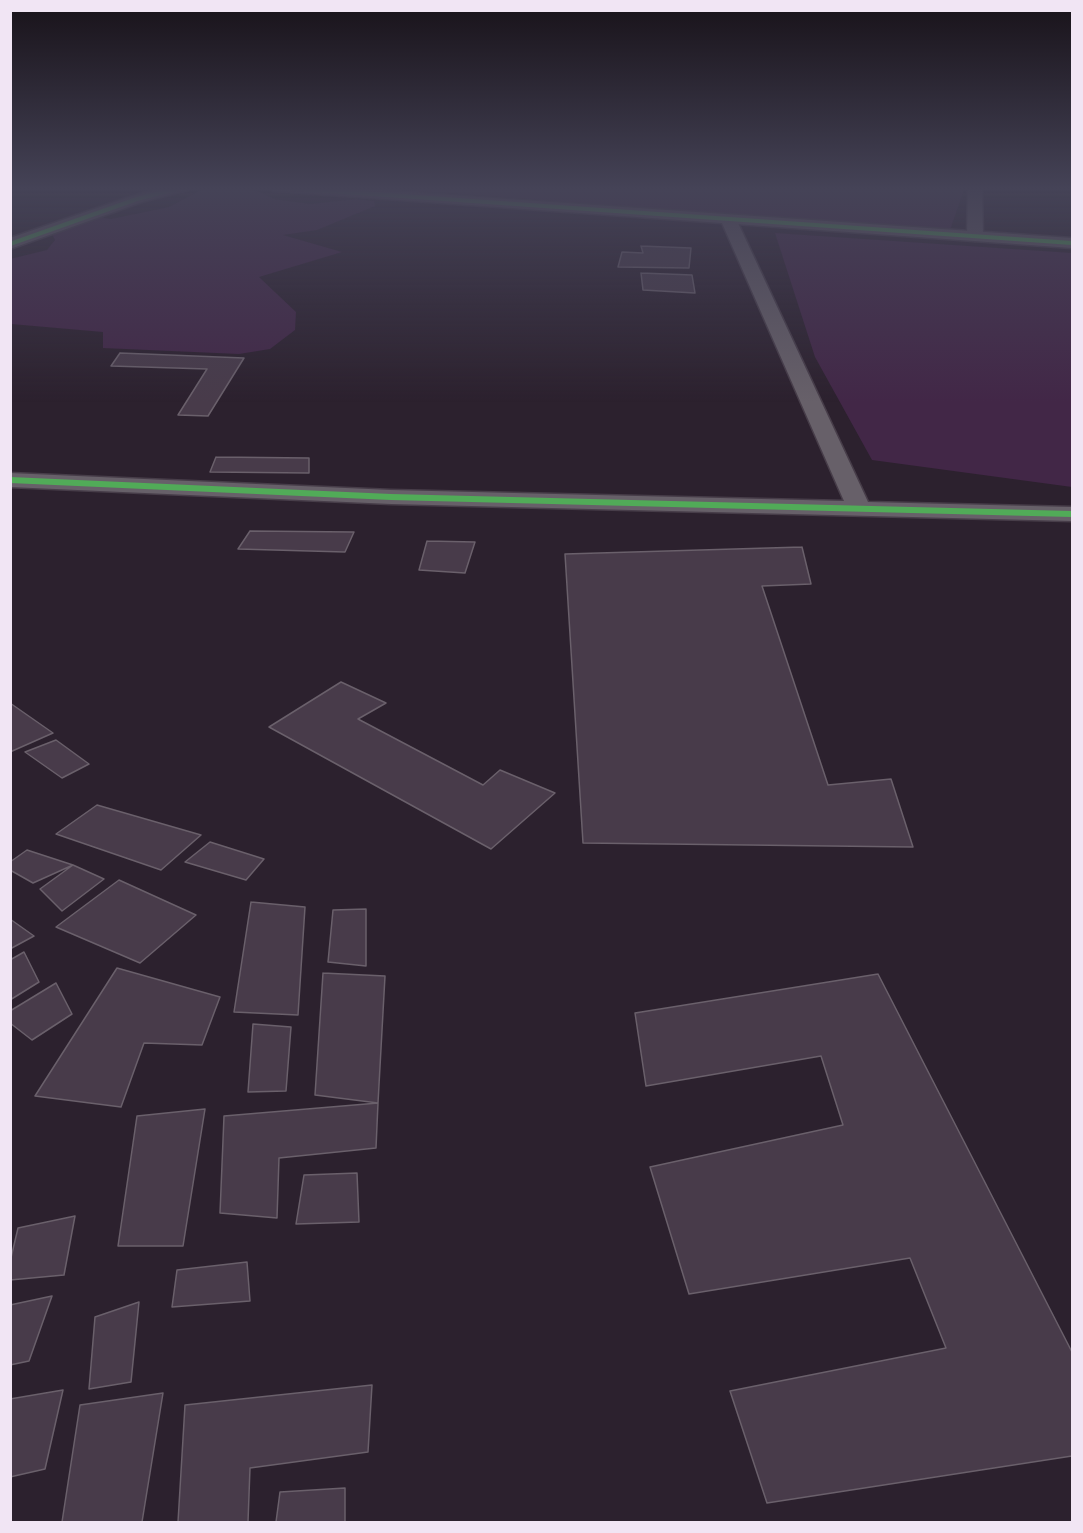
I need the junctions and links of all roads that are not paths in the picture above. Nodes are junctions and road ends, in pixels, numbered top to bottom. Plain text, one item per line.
1 (746, 259) edge
2 (10, 480) edge
3 (859, 508) junction
4 (1072, 514) edge

1 - 3 street
2 - 3 street
3 - 4 street

